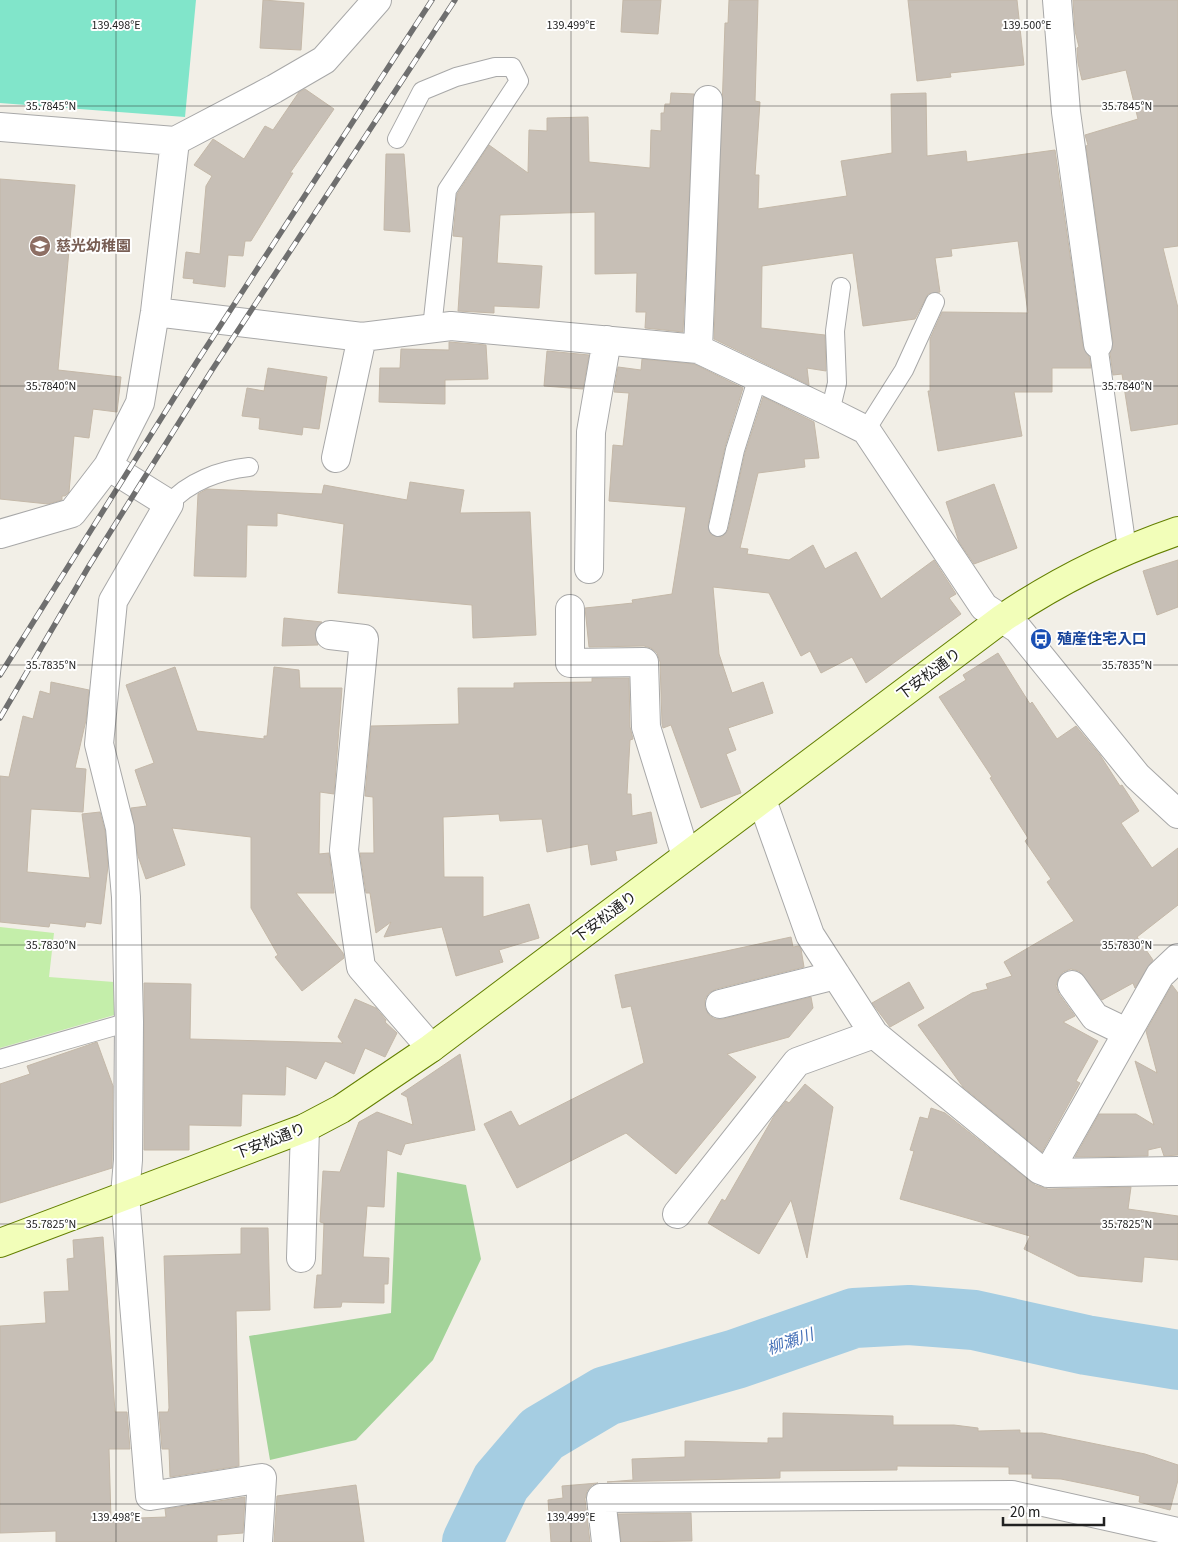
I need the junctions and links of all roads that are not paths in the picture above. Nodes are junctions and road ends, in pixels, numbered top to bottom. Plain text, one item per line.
1 (377, 0) edge
2 (1057, 0) edge
3 (708, 100) dead end
4 (0, 127) edge
5 (397, 139) dead end
6 (175, 141) junction
7 (840, 287) dead end
8 (935, 302) dead end
9 (154, 312) junction
10 (432, 328) junction
11 (362, 337) junction
12 (607, 340) junction
13 (1098, 344) joint
14 (698, 349) junction
15 (758, 377) junction
16 (830, 412) junction
17 (866, 430) junction
18 (336, 458) dead end
19 (108, 466) junction
20 (249, 467) dead end
21 (169, 504) junction
22 (718, 527) dead end
23 (1178, 531) edge
24 (0, 534) edge
25 (1127, 549) junction
26 (589, 569) dead end
27 (570, 609) dead end
28 (1003, 618) junction
29 (330, 635) dead end
30 (762, 800) junction
31 (1178, 814) edge
32 (686, 856) junction
33 (1178, 958) edge
34 (836, 975) junction
35 (1072, 985) dead end
36 (720, 1004) dead end
37 (129, 1022) junction
38 (1126, 1032) junction
39 (874, 1034) junction
40 (431, 1048) junction
41 (0, 1059) edge
42 (305, 1128) junction
43 (1178, 1171) edge
44 (1048, 1173) junction
45 (125, 1195) junction
46 (678, 1214) dead end
47 (0, 1243) edge
48 (301, 1258) dead end
49 (1178, 1532) edge
50 (258, 1542) edge
51 (606, 1542) edge

1 - 6 street
2 - 13 street
3 - 14 street
4 - 6 street
5 - 10 lane
6 - 9 street
7 - 16 lane
8 - 17 lane
9 - 11 street
9 - 19 street
10 - 11 street
10 - 12 street
11 - 18 street
12 - 14 street
12 - 26 street
13 - 25 lane
14 - 15 street
15 - 16 street
15 - 22 lane
16 - 17 street
17 - 28 street
19 - 21 street
19 - 24 street
20 - 21 lane
21 - 37 street
23 - 25 street, 下安松通り
25 - 28 street, 下安松通り
27 - 32 street
28 - 30 street, 下安松通り
28 - 31 street
29 - 40 street
30 - 32 street, 下安松通り
30 - 34 street
32 - 40 street, 下安松通り
33 - 38 street
34 - 36 street
34 - 39 street
35 - 38 street
37 - 41 lane
37 - 45 street
38 - 44 street
39 - 44 street
39 - 46 street
40 - 42 street, 下安松通り
42 - 45 street, 下安松通り
42 - 48 street
43 - 44 street
45 - 47 street, 下安松通り
45 - 50 street
49 - 51 street

